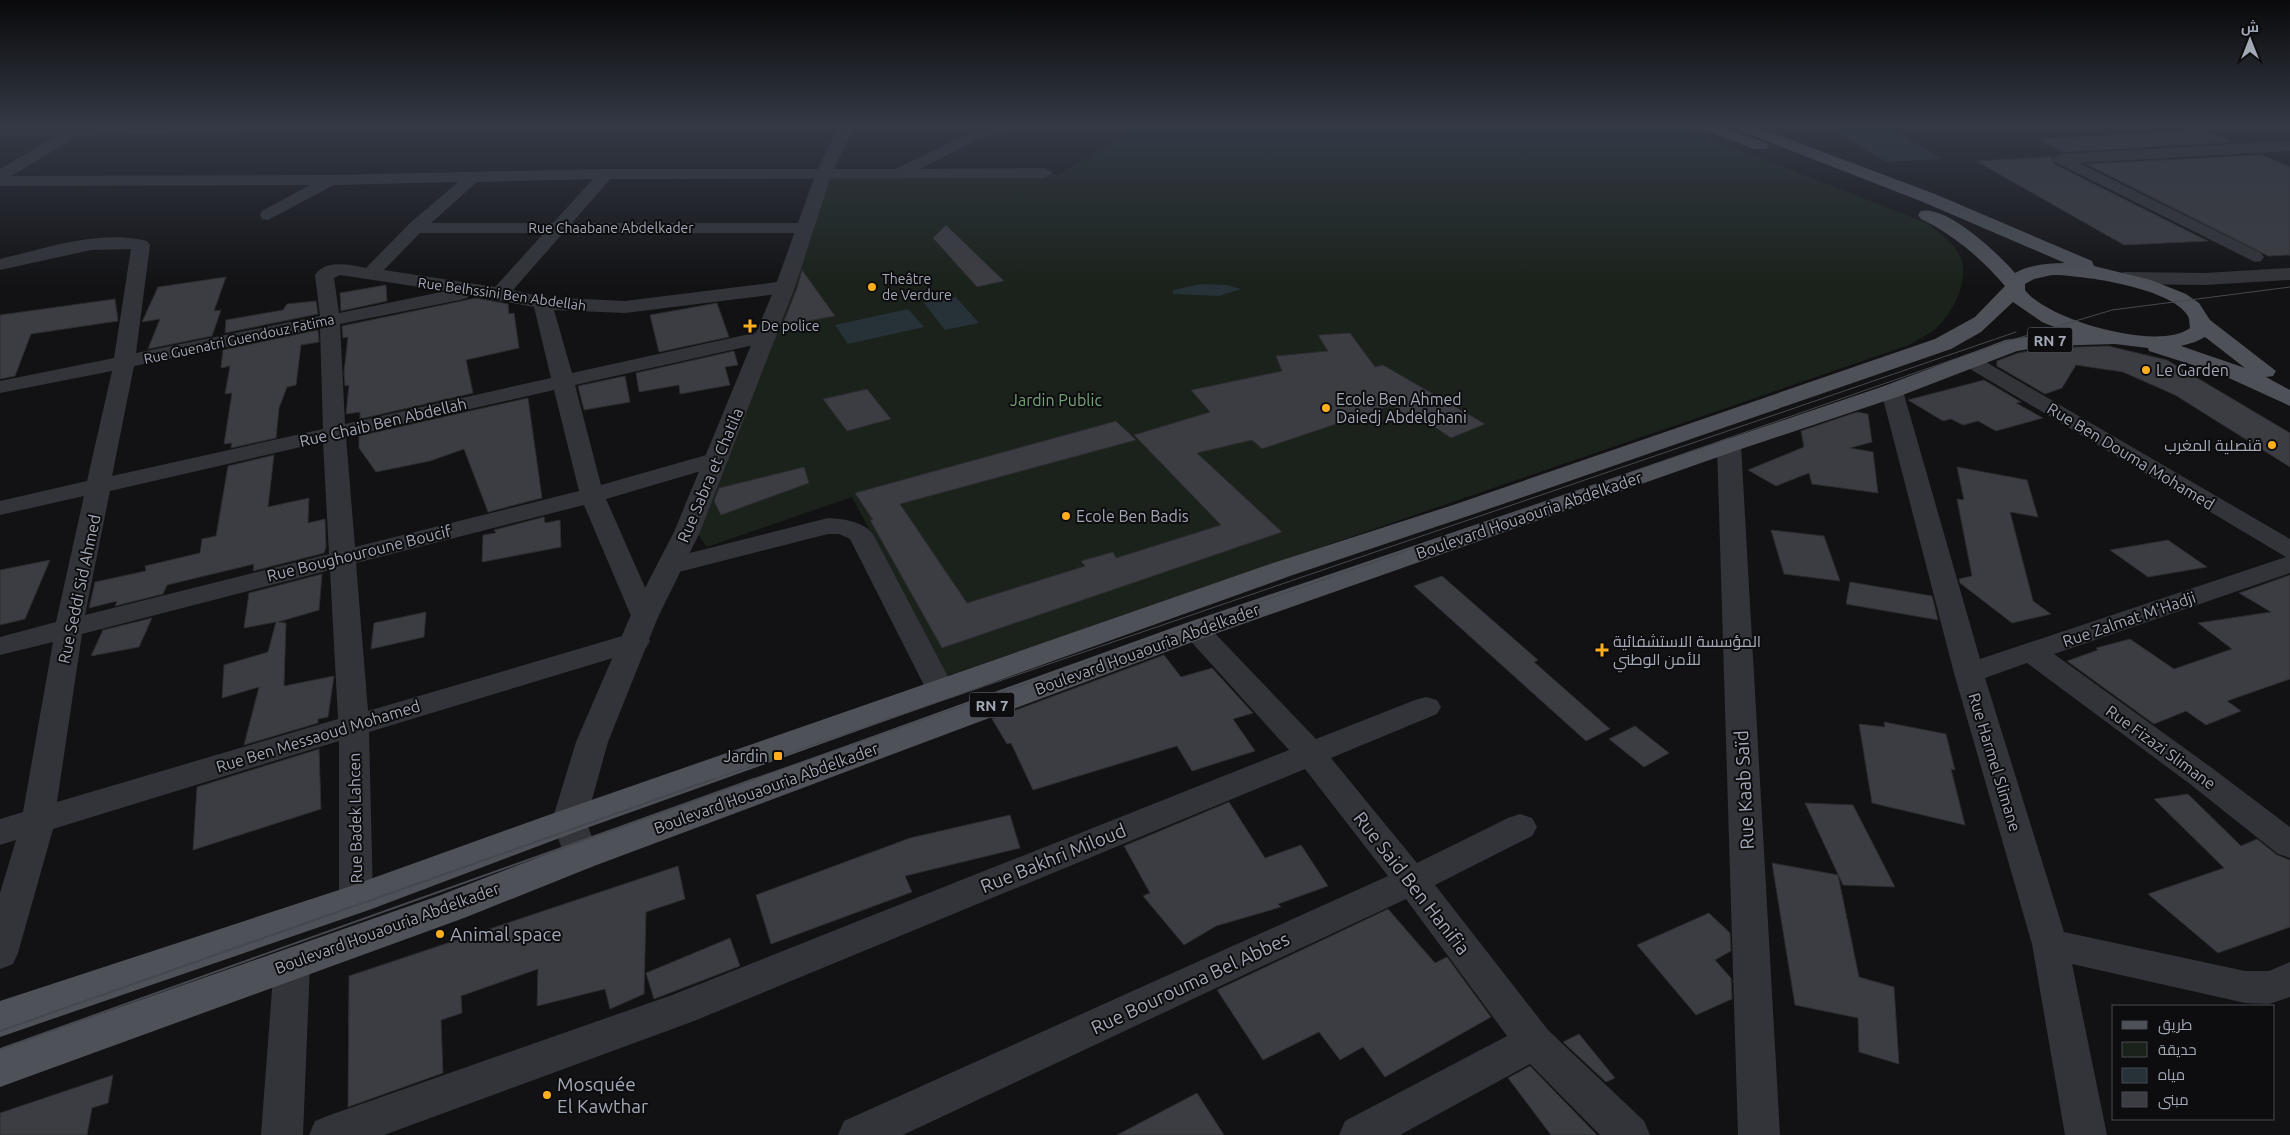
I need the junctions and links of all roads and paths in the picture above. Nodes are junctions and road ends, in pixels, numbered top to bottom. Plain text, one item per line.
1 (331, 180) joint
2 (470, 180) edge
3 (601, 180) edge
4 (822, 180) edge
5 (1843, 180) edge
6 (1881, 180) edge
7 (2100, 180) edge
8 (0, 181) edge
9 (268, 215) dead end
10 (415, 228) junction
11 (558, 228) junction
12 (806, 228) junction
13 (2255, 258) dead end
14 (0, 265) edge
15 (338, 269) joint
16 (2100, 272) junction
17 (370, 274) junction
18 (2290, 274) edge
19 (2245, 277) junction
20 (2125, 278) junction
21 (2014, 286) junction
22 (786, 288) junction
23 (477, 291) junction
24 (499, 294) junction
25 (543, 303) junction
26 (2196, 315) junction
27 (330, 321) junction
28 (767, 336) junction
29 (2115, 338) junction
30 (2142, 341) junction
31 (1980, 359) junction
32 (124, 363) junction
33 (562, 382) junction
34 (2290, 386) edge
35 (0, 387) edge
36 (1892, 391) junction
37 (2290, 399) edge
38 (334, 433) junction
39 (1729, 445) junction
40 (717, 459) junction
41 (100, 485) junction
42 (592, 495) junction
43 (0, 508) edge
44 (2290, 550) edge
45 (344, 557) junction
46 (2290, 564) edge
47 (671, 566) junction
48 (69, 628) junction
49 (640, 629) junction
50 (1196, 630) junction
51 (0, 646) edge
52 (2031, 652) junction
53 (1969, 673) junction
54 (940, 690) junction
55 (1426, 707) dead end
56 (354, 725) junction
57 (1310, 753) junction
58 (569, 821) junction
59 (38, 822) junction
60 (1520, 827) dead end
61 (0, 832) edge
62 (2290, 844) edge
63 (581, 856) junction
64 (1412, 881) junction
65 (356, 898) junction
66 (2050, 944) junction
67 (0, 953) edge
68 (292, 963) junction
69 (2290, 978) edge
70 (0, 1019) edge
71 (1534, 1042) junction
72 (0, 1068) edge
73 (282, 1135) edge
74 (330, 1135) edge
75 (859, 1135) edge
76 (1360, 1135) edge
77 (1629, 1135) edge
78 (1759, 1135) edge
79 (2086, 1135) edge

1 - 8 street
1 - 9 street
2 - 10 street
3 - 11 street
4 - 12 street, Rue Sabra et Chatila
5 - 21 main road
6 - 16 main road
7 - 13 street
10 - 11 street, Rue Chaabane Abdelkader
10 - 17 street
11 - 12 street, Rue Chaabane Abdelkader
11 - 24 street
12 - 22 street, Rue Sabra et Chatila
14 - 32 street, Rue Seddi Sid Ahmed
15 - 17 street, Rue Belhssini Ben Abdellah
15 - 27 street, Rue Badek Lahcen
16 - 20 main road
16 - 21 main road
17 - 23 street, Rue Belhssini Ben Abdellah
18 - 19 street
19 - 20 street
19 - 26 street
20 - 26 main road
21 - 29 main road
21 - 54 main road, Boulevard Houaouria Abdelkader / RN 7
22 - 25 street, Rue Belhssini Ben Abdellah
22 - 28 street, Rue Sabra et Chatila
23 - 24 street, Rue Belhssini Ben Abdellah
23 - 27 street, Rue Guenatri Guendouz Fatima
24 - 25 street, Rue Belhssini Ben Abdellah
25 - 33 street
26 - 30 main road
26 - 34 main road
27 - 32 street, Rue Guenatri Guendouz Fatima
27 - 38 street, Rue Badek Lahcen
28 - 33 street, Rue Chaib Ben Abdellah
28 - 40 street, Rue Sabra et Chatila
29 - 30 main road
29 - 31 main road, RN 7
30 - 37 main road
31 - 36 main road, Boulevard Houaouria Abdelkader / RN 7
31 - 44 street, Rue Ben Douma Mohamed
32 - 35 street, Rue Guenatri Guendouz Fatima
32 - 41 street, Rue Seddi Sid Ahmed
33 - 38 street, Rue Chaib Ben Abdellah
33 - 42 street
36 - 39 main road, Boulevard Houaouria Abdelkader / RN 7
36 - 53 street, Rue Harmel Slimane
38 - 41 street, Rue Chaib Ben Abdellah
38 - 45 street, Rue Badek Lahcen
39 - 50 main road, Boulevard Houaouria Abdelkader / RN 7
39 - 78 street, Rue Kaab Saïd
40 - 42 street, Rue Boughouroune Boucif
40 - 47 street, Rue Sabra et Chatila
41 - 43 street, Rue Chaib Ben Abdellah
41 - 48 street, Rue Seddi Sid Ahmed
42 - 45 street, Rue Boughouroune Boucif
42 - 49 street
45 - 48 street, Rue Boughouroune Boucif
45 - 56 street, Rue Badek Lahcen
46 - 52 street, Rue Zalmat M'Hadji
47 - 49 street, Rue Sabra et Chatila
47 - 54 street
48 - 51 street, Rue Boughouroune Boucif
48 - 59 street, Rue Seddi Sid Ahmed
49 - 56 street, Rue Ben Messaoud Mohamed
49 - 58 street, Rue Sabra et Chatila
50 - 57 street, Rue Said Ben Hanifia
50 - 63 main road, Boulevard Houaouria Abdelkader / RN 7
52 - 53 street, Rue Zalmat M'Hadji
52 - 62 street, Rue Fizazi Slimane
53 - 66 street, Rue Harmel Slimane
54 - 58 main road, Boulevard Houaouria Abdelkader / RN 7
55 - 57 street, Rue Bakhri Miloud
56 - 59 street, Rue Ben Messaoud Mohamed
56 - 65 street, Rue Badek Lahcen
57 - 64 street, Rue Said Ben Hanifia
57 - 74 street, Rue Bakhri Miloud
58 - 63 street
58 - 65 main road, Boulevard Houaouria Abdelkader / RN 7
59 - 61 street, Rue Ben Messaoud Mohamed
59 - 67 street, Rue Seddi Sid Ahmed
60 - 64 street, Rue Bourouma Bel Abbes
63 - 68 main road, Boulevard Houaouria Abdelkader / RN 7
64 - 71 street, Rue Said Ben Hanifia
64 - 75 street, Rue Bourouma Bel Abbes
65 - 70 main road, Boulevard Houaouria Abdelkader / RN 7
66 - 69 street
66 - 79 street, Rue Harmel Slimane
68 - 72 main road, Boulevard Houaouria Abdelkader / RN 7
68 - 73 street
71 - 76 street
71 - 77 street, Rue Said Ben Hanifia

